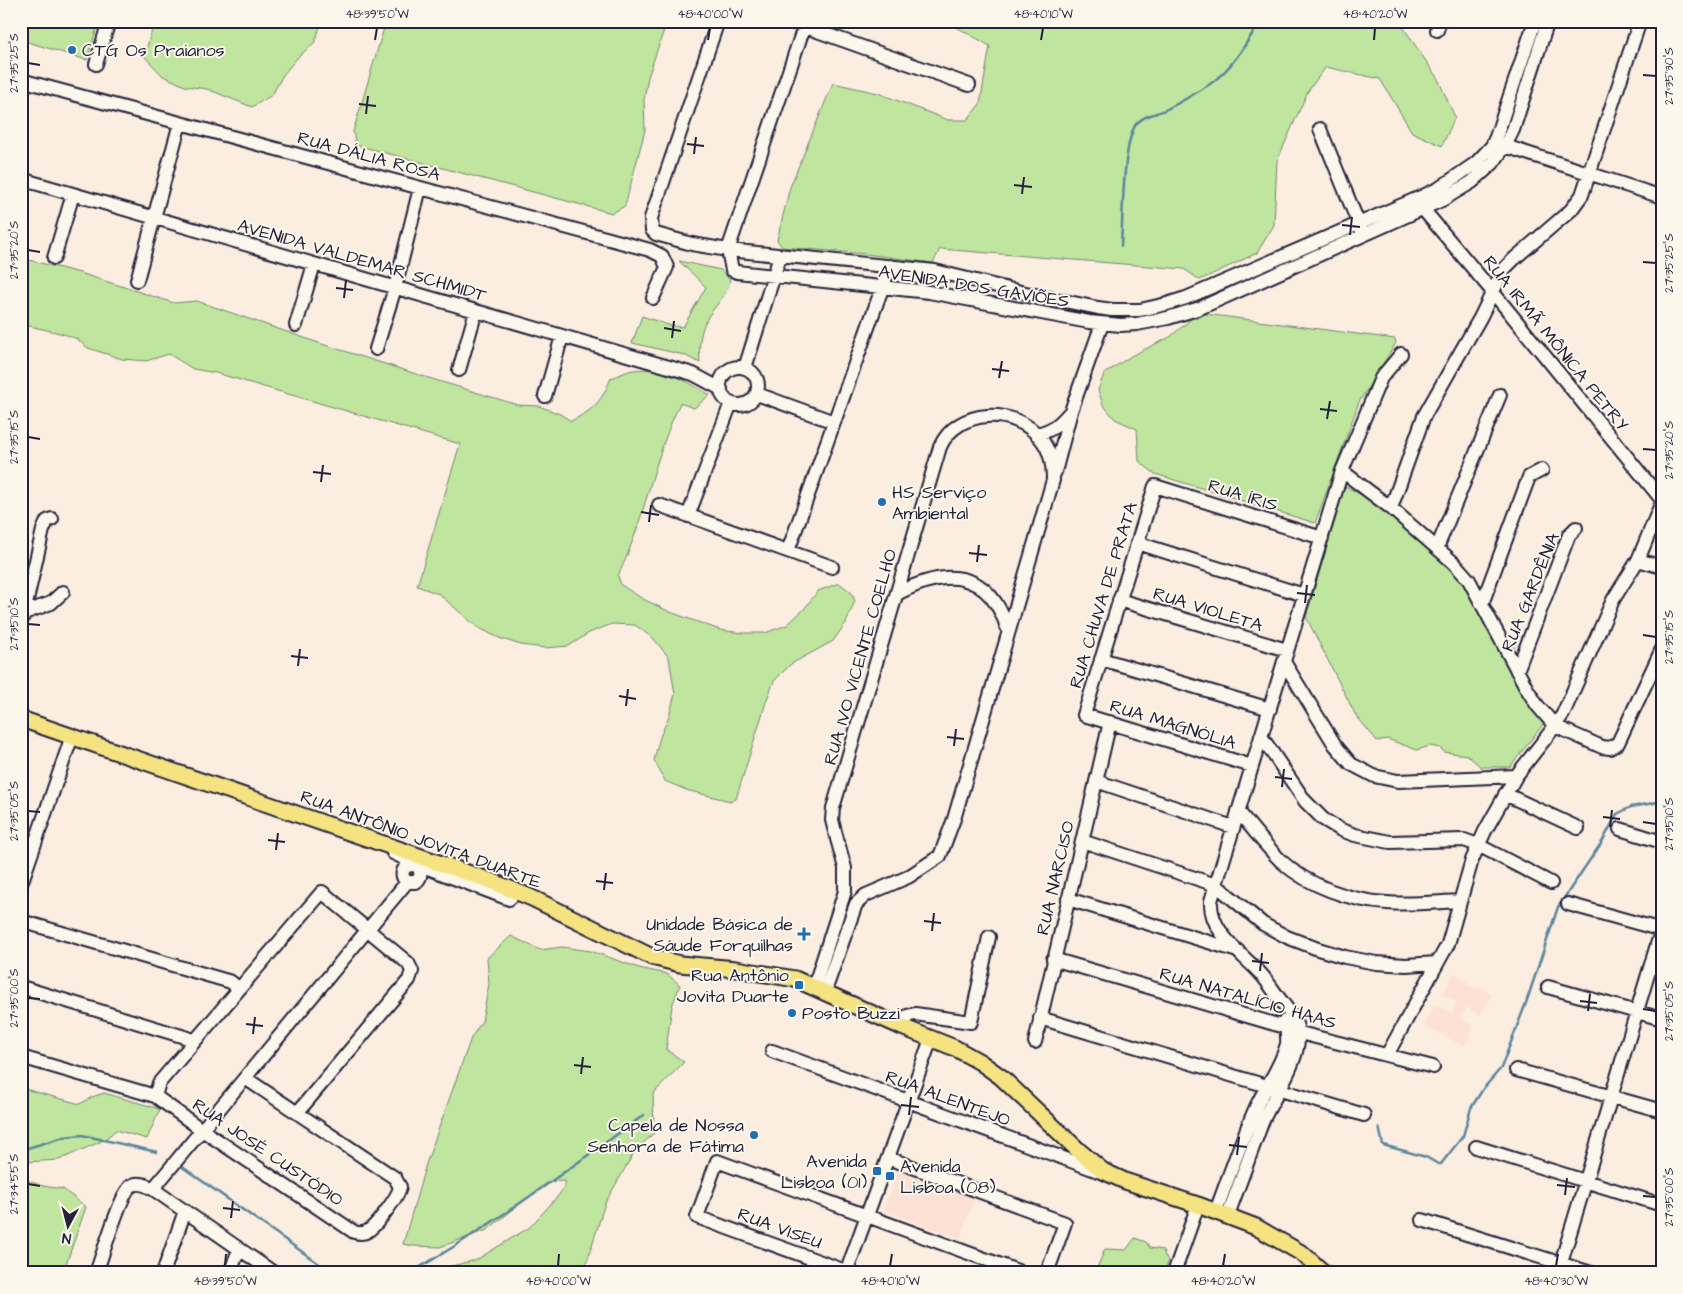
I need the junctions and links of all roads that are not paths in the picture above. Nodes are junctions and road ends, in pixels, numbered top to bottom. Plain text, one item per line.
1 (109, 21) edge
2 (718, 21) edge
3 (789, 21) edge
4 (1534, 21) edge
5 (1548, 21) edge
6 (1640, 21) edge
7 (804, 27) junction
8 (96, 64) dead end
9 (21, 80) edge
10 (969, 85) dead end
11 (180, 123) junction
12 (1320, 129) dead end
13 (1505, 146) junction
14 (1590, 174) junction
15 (21, 179) edge
16 (420, 188) junction
17 (73, 194) junction
18 (1662, 198) edge
19 (1422, 208) junction
20 (154, 218) junction
21 (1361, 229) junction
22 (728, 250) junction
23 (780, 256) junction
24 (54, 258) dead end
25 (314, 264) junction
26 (890, 266) junction
27 (772, 276) junction
28 (137, 280) dead end
29 (395, 288) junction
30 (882, 288) junction
31 (1492, 291) junction
32 (1021, 292) junction
33 (653, 298) dead end
34 (1153, 308) junction
35 (1016, 309) junction
36 (476, 311) junction
37 (1156, 321) junction
38 (1102, 324) junction
39 (296, 325) dead end
40 (562, 336) junction
41 (376, 349) dead end
42 (1401, 354) dead end
43 (745, 368) junction
44 (459, 370) dead end
45 (726, 372) junction
46 (694, 374) junction
47 (721, 389) junction
48 (757, 394) junction
49 (1500, 395) dead end
50 (545, 396) dead end
51 (731, 403) junction
52 (1071, 411) junction
53 (834, 422) junction
54 (1036, 434) junction
55 (1542, 470) dead end
56 (1342, 471) junction
57 (1053, 480) junction
58 (1155, 486) joint
59 (1662, 501) edge
60 (659, 505) dead end
61 (1391, 508) junction
62 (688, 516) junction
63 (52, 519) dead end
64 (1576, 528) dead end
65 (1322, 538) junction
66 (1137, 543) junction
67 (1437, 548) junction
68 (788, 551) junction
69 (1638, 560) junction
70 (1662, 566) edge
71 (832, 567) dead end
72 (63, 592) dead end
73 (896, 594) junction
74 (1304, 595) junction
75 (1119, 600) junction
76 (1482, 604) junction
77 (23, 617) edge
78 (1008, 630) junction
79 (1662, 649) edge
80 (1286, 656) junction
81 (1101, 659) junction
82 (1518, 671) junction
83 (1270, 709) junction
84 (1084, 715) joint
85 (21, 719) edge
86 (1110, 722) junction
87 (1555, 726) junction
88 (72, 736) junction
89 (1261, 736) junction
90 (1252, 766) junction
91 (1516, 776) junction
92 (1096, 781) junction
93 (1506, 794) junction
94 (1238, 811) junction
95 (1233, 827) junction
96 (1578, 828) dead end
97 (1620, 829) dead end
98 (1082, 841) junction
99 (1662, 842) edge
100 (388, 844) junction
101 (1478, 845) junction
102 (417, 864) junction
103 (1551, 883) dead end
104 (21, 884) edge
105 (1216, 885) junction
106 (845, 891) junction
107 (517, 892) junction
108 (862, 898) junction
109 (1068, 899) junction
110 (1460, 901) junction
111 (1568, 904) dead end
112 (21, 921) edge
113 (1662, 929) edge
114 (368, 930) junction
115 (989, 936) dead end
116 (1238, 951) junction
117 (1054, 959) junction
118 (1438, 963) junction
119 (1548, 986) dead end
120 (21, 987) edge
121 (239, 989) junction
122 (820, 989) junction
123 (1280, 999) junction
124 (1637, 1011) junction
125 (1040, 1018) junction
126 (1662, 1019) edge
127 (902, 1027) junction
128 (1286, 1027) junction
129 (1298, 1032) junction
130 (931, 1039) junction
131 (194, 1042) junction
132 (1035, 1042) dead end
133 (772, 1051) dead end
134 (1387, 1055) junction
135 (21, 1057) edge
136 (1433, 1067) dead end
137 (1516, 1070) dead end
138 (245, 1078) junction
139 (1273, 1088) junction
140 (155, 1096) junction
141 (1612, 1097) junction
142 (908, 1102) junction
143 (1662, 1111) edge
144 (297, 1113) junction
145 (1364, 1115) dead end
146 (202, 1130) junction
147 (1067, 1139) junction
148 (1476, 1147) dead end
149 (1059, 1157) junction
150 (888, 1158) junction
151 (1113, 1176) junction
152 (1586, 1182) junction
153 (153, 1189) junction
154 (1662, 1204) edge
155 (1198, 1205) junction
156 (185, 1211) junction
157 (1222, 1213) junction
158 (867, 1216) junction
159 (1422, 1220) dead end
160 (239, 1249) junction
161 (1559, 1268) edge
162 (1319, 1271) edge
163 (848, 1272) edge
164 (96, 1273) edge
165 (163, 1273) edge
166 (230, 1273) edge
167 (274, 1273) edge
168 (1023, 1273) edge
169 (1047, 1273) edge
170 (1174, 1273) edge
171 (1591, 1273) edge

1 - 8 street
2 - 22 street, AVENIDA DOS GAVIÕES
3 - 7 street
4 - 21 street
5 - 13 street
6 - 14 street
7 - 10 street
7 - 22 street
9 - 11 street, RUA DÁLIA ROSA
11 - 16 street, RUA DÁLIA ROSA
11 - 20 street
12 - 21 street
13 - 14 street
13 - 19 street
14 - 18 street
14 - 31 street
15 - 17 street, AVENIDA VALDEMAR SCHMIDT
16 - 29 street
16 - 33 street, RUA DÁLIA ROSA
17 - 20 street, AVENIDA VALDEMAR SCHMIDT
17 - 24 street
19 - 21 street
19 - 31 street, RUA IRMÃ MÔNICA PETRY
20 - 25 street, AVENIDA VALDEMAR SCHMIDT
20 - 28 street
21 - 34 street, AVENIDA DOS GAVIÕES
21 - 37 street, AVENIDA DOS GAVIÕES
22 - 23 street, AVENIDA DOS GAVIÕES
22 - 27 street, AVENIDA DOS GAVIÕES
23 - 26 street, AVENIDA DOS GAVIÕES
23 - 27 street
25 - 29 street, AVENIDA VALDEMAR SCHMIDT
25 - 39 street
26 - 30 street
26 - 32 street, AVENIDA DOS GAVIÕES
27 - 30 street, AVENIDA DOS GAVIÕES
27 - 43 street
29 - 36 street, AVENIDA VALDEMAR SCHMIDT
29 - 41 street
30 - 35 street, AVENIDA DOS GAVIÕES
30 - 53 street
31 - 59 street, RUA IRMÃ MÔNICA PETRY
31 - 61 street
32 - 34 street, AVENIDA DOS GAVIÕES
32 - 35 street
34 - 37 street
35 - 38 street, AVENIDA DOS GAVIÕES
36 - 40 street, AVENIDA VALDEMAR SCHMIDT
36 - 44 street
37 - 38 street, AVENIDA DOS GAVIÕES
38 - 52 street, RUA IVO VICENTE COELHO
40 - 46 street, AVENIDA VALDEMAR SCHMIDT
40 - 50 street
42 - 56 street
43 - 45 street
43 - 48 street
45 - 46 street
45 - 47 street
46 - 47 street
47 - 51 street
48 - 51 street
48 - 53 street
49 - 67 street
51 - 62 street
52 - 54 street, RUA IVO VICENTE COELHO
52 - 57 street, RUA IVO VICENTE COELHO
53 - 68 street
54 - 57 street, RUA IVO VICENTE COELHO
54 - 73 street, RUA IVO VICENTE COELHO
55 - 76 street
56 - 61 street
56 - 65 street
57 - 78 street, RUA IVO VICENTE COELHO
58 - 65 street, RUA ÍRIS
58 - 66 street, RUA CHUVA DE PRATA
59 - 69 street
60 - 62 street
61 - 67 street
62 - 68 street
63 - 77 street
64 - 82 street, RUA GARDÊNIA
65 - 74 street
66 - 74 street
66 - 75 street, RUA CHUVA DE PRATA
67 - 76 street
68 - 71 street
69 - 70 street
69 - 87 street
72 - 77 street
73 - 78 street
73 - 106 street, RUA IVO VICENTE COELHO
74 - 80 street
75 - 80 street, RUA VIOLETA
75 - 81 street, RUA CHUVA DE PRATA
76 - 82 street
78 - 108 street, RUA IVO VICENTE COELHO
79 - 87 street
80 - 83 street
80 - 91 street
81 - 83 street
81 - 84 street, RUA CHUVA DE PRATA
82 - 87 street
83 - 89 street
84 - 86 street, RUA MAGNÓLIA
85 - 88 main road, RUA ANTÔNIO JOVITA DUARTE
86 - 90 street, RUA MAGNÓLIA
86 - 92 street, RUA NARCISO
87 - 91 street
88 - 100 main road, RUA ANTÔNIO JOVITA DUARTE
88 - 104 street
89 - 90 street
89 - 101 street
90 - 94 street
91 - 93 street
92 - 95 street
92 - 98 street, RUA NARCISO
93 - 96 street
93 - 101 street
94 - 95 street
94 - 110 street
95 - 105 street
97 - 99 street
98 - 105 street
98 - 109 street, RUA NARCISO
100 - 102 street
100 - 107 main road, RUA ANTÔNIO JOVITA DUARTE
101 - 103 street
101 - 110 street
102 - 107 street
102 - 114 street
105 - 116 street
105 - 118 street
106 - 108 street
106 - 122 street, RUA IVO VICENTE COELHO
107 - 122 main road, RUA ANTÔNIO JOVITA DUARTE
108 - 122 street
109 - 116 street
109 - 117 street, RUA NARCISO
110 - 118 street
111 - 113 street
112 - 121 street
113 - 124 street
114 - 121 street
114 - 138 street
114 - 144 street
115 - 127 street
116 - 123 street
117 - 125 street, RUA NARCISO
117 - 128 street, RUA NATALÍCIO HAAS
118 - 134 street
119 - 124 street
120 - 131 street
121 - 131 street
122 - 127 main road, RUA ANTÔNIO JOVITA DUARTE
123 - 128 street
123 - 129 street
124 - 126 street
124 - 141 street
125 - 132 street, RUA NARCISO
125 - 139 street
127 - 130 main road, RUA ANTÔNIO JOVITA DUARTE
128 - 129 street, RUA NATALÍCIO HAAS
128 - 139 street
129 - 134 street, RUA NATALÍCIO HAAS
129 - 139 street
130 - 142 street
130 - 147 main road, RUA ANTÔNIO JOVITA DUARTE
131 - 140 street
133 - 142 street, RUA ALENTEJO
134 - 136 street, RUA NATALÍCIO HAAS
135 - 140 street, RUA JOSÉ CUSTÓDIO
137 - 141 street
138 - 144 street
138 - 146 street
139 - 145 street
139 - 157 street
140 - 146 street, RUA JOSÉ CUSTÓDIO
141 - 143 street
141 - 152 street
142 - 149 street, RUA ALENTEJO
142 - 150 street
144 - 146 street, RUA JOSÉ CUSTÓDIO
146 - 153 street
147 - 149 street
147 - 151 main road, RUA ANTÔNIO JOVITA DUARTE
148 - 152 street
149 - 151 street, RUA ALENTEJO
150 - 158 street
150 - 169 street
151 - 155 main road, RUA ANTÔNIO JOVITA DUARTE
152 - 154 street
152 - 161 street
153 - 156 street
153 - 164 street
155 - 157 main road, RUA ANTÔNIO JOVITA DUARTE
155 - 170 street
156 - 160 street
156 - 165 street
157 - 162 main road, RUA ANTÔNIO JOVITA DUARTE
158 - 163 street
158 - 163 street, RUA VISEU
158 - 168 street
159 - 161 street
160 - 166 street
160 - 167 street
161 - 171 street

